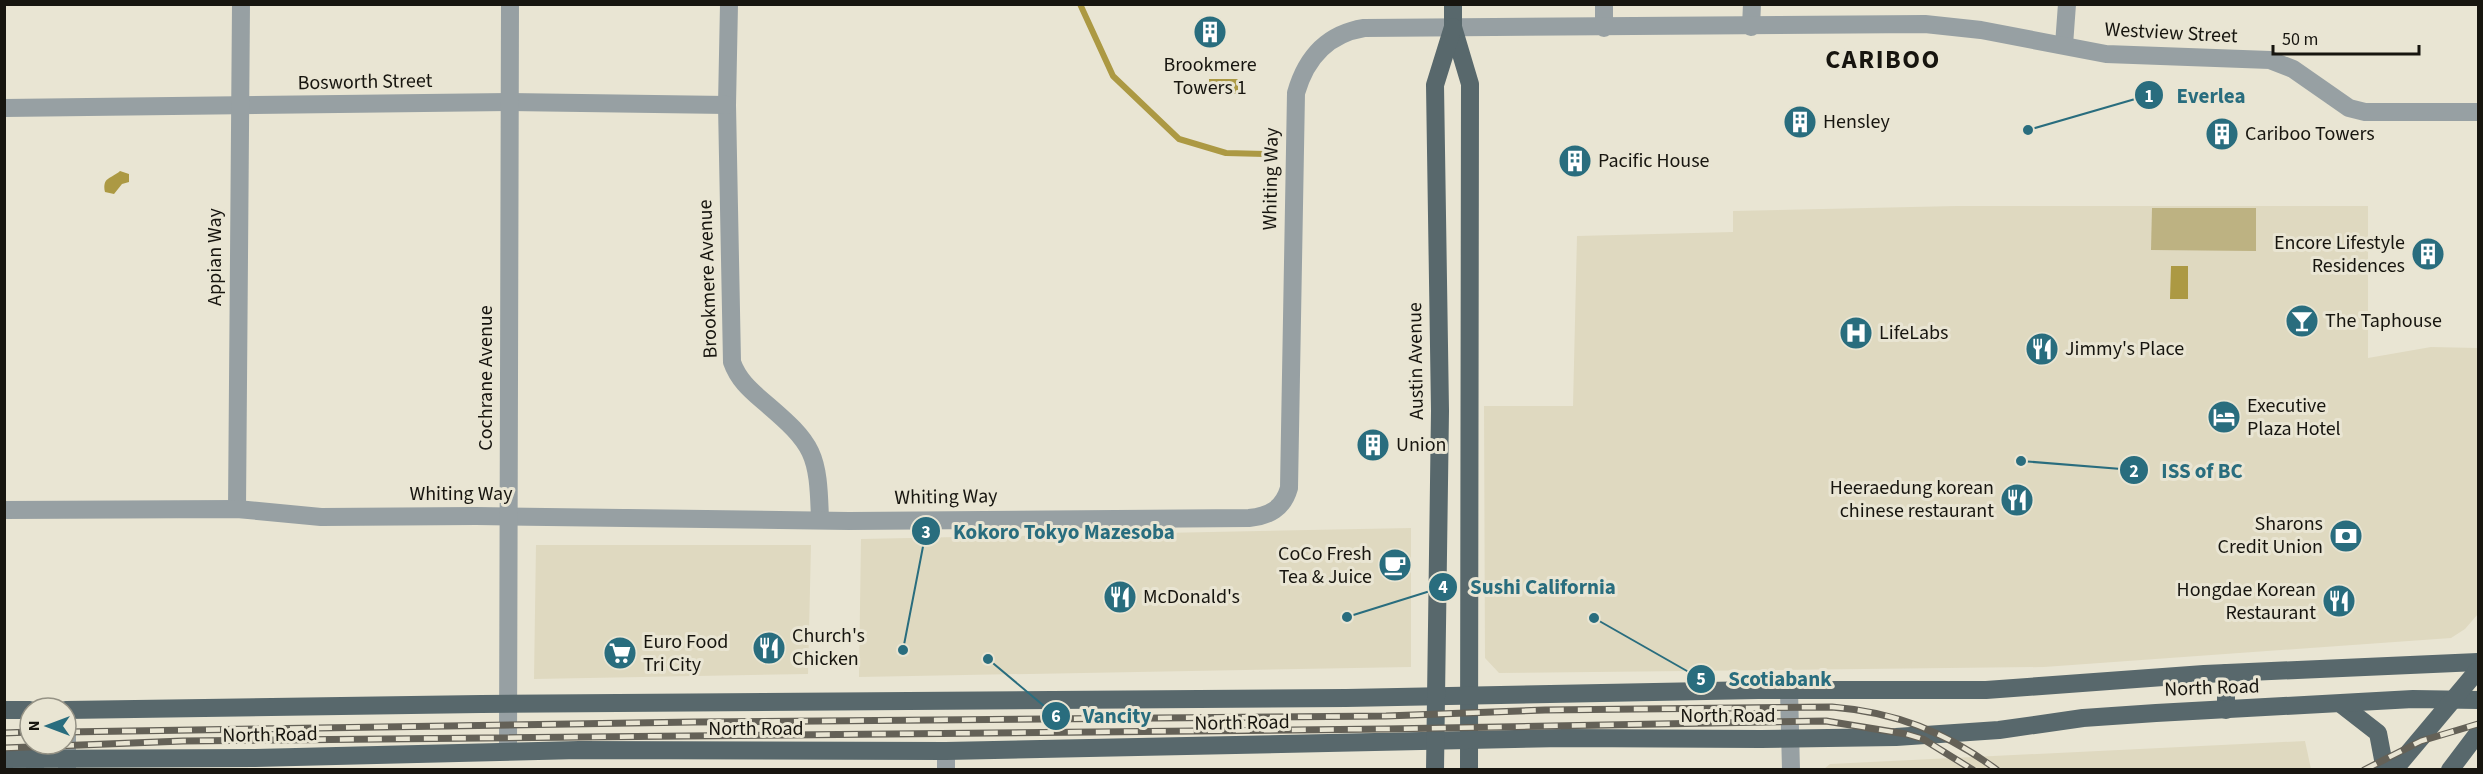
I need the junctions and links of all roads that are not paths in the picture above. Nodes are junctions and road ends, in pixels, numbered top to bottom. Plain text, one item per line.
1 (241, 4) edge
2 (510, 4) edge
3 (729, 4) edge
4 (1453, 4) edge
5 (1604, 4) edge
6 (1752, 4) edge
7 (2067, 4) edge
8 (1453, 27) junction
9 (1751, 27) junction
10 (1604, 28) junction
11 (2064, 45) junction
12 (509, 102) junction
13 (727, 105) junction
14 (239, 106) junction
15 (4, 108) edge
16 (2478, 112) edge
17 (1440, 411) junction
18 (1470, 411) junction
19 (237, 509) junction
20 (4, 510) edge
21 (507, 517) junction
22 (820, 520) junction
23 (2478, 662) edge
24 (2478, 670) edge
25 (2226, 673) junction
26 (1789, 690) junction
27 (1436, 697) junction
28 (1470, 697) junction
29 (2455, 699) junction
30 (2478, 700) edge
31 (507, 704) junction
32 (2342, 705) junction
33 (78, 710) edge
34 (2226, 710) junction
35 (2478, 733) edge
36 (1790, 739) junction
37 (1436, 741) junction
38 (1469, 741) junction
39 (508, 751) junction
40 (946, 751) junction
41 (35, 757) edge
42 (4, 759) edge
43 (67, 764) edge
44 (946, 770) edge
45 (1435, 770) edge
46 (1469, 770) edge
47 (1791, 770) edge
48 (2385, 770) edge
49 (2394, 770) edge
50 (2450, 770) edge

1 - 14 street, Appian Way
2 - 12 street, Cochrane Avenue
3 - 13 street, Brookmere Avenue
4 - 8 main road, Austin Avenue
5 - 10 street
6 - 9 street
7 - 11 street
8 - 10 street, Westview Street
8 - 17 main road, Austin Avenue
8 - 18 main road, Austin Avenue
8 - 22 street, Whiting Way
9 - 10 street, Westview Street
9 - 11 street, Westview Street
11 - 16 street, Westview Street
12 - 13 street, Bosworth Street
12 - 14 street, Bosworth Street
12 - 21 street, Cochrane Avenue
13 - 22 street, Brookmere Avenue
14 - 15 street, Bosworth Street
14 - 19 street, Appian Way
17 - 18 main road
17 - 27 main road, Austin Avenue
18 - 28 main road, Austin Avenue
19 - 20 street, Whiting Way
19 - 21 street, Whiting Way
21 - 22 street, Whiting Way
21 - 31 street, Cochrane Avenue
23 - 25 main road, North Road
24 - 29 main road
25 - 26 main road, North Road
25 - 34 main road
26 - 28 main road, North Road
26 - 36 street
27 - 28 main road, North Road
27 - 31 main road, North Road
27 - 37 main road, Austin Avenue
28 - 38 main road, Austin Avenue
29 - 30 main road, North Road
29 - 32 main road, North Road
29 - 49 main road
31 - 33 main road, North Road
31 - 39 street, Cochrane Avenue
32 - 34 main road, North Road
32 - 48 main road
34 - 36 main road, North Road
35 - 50 main road
36 - 38 main road, North Road
36 - 47 street
37 - 38 main road, North Road
37 - 40 main road, North Road
37 - 45 main road, Austin Avenue
38 - 46 main road, Austin Avenue
39 - 40 main road, North Road
39 - 43 main road, North Road
40 - 44 street
41 - 42 main road, North Road
41 - 43 main road, North Road

